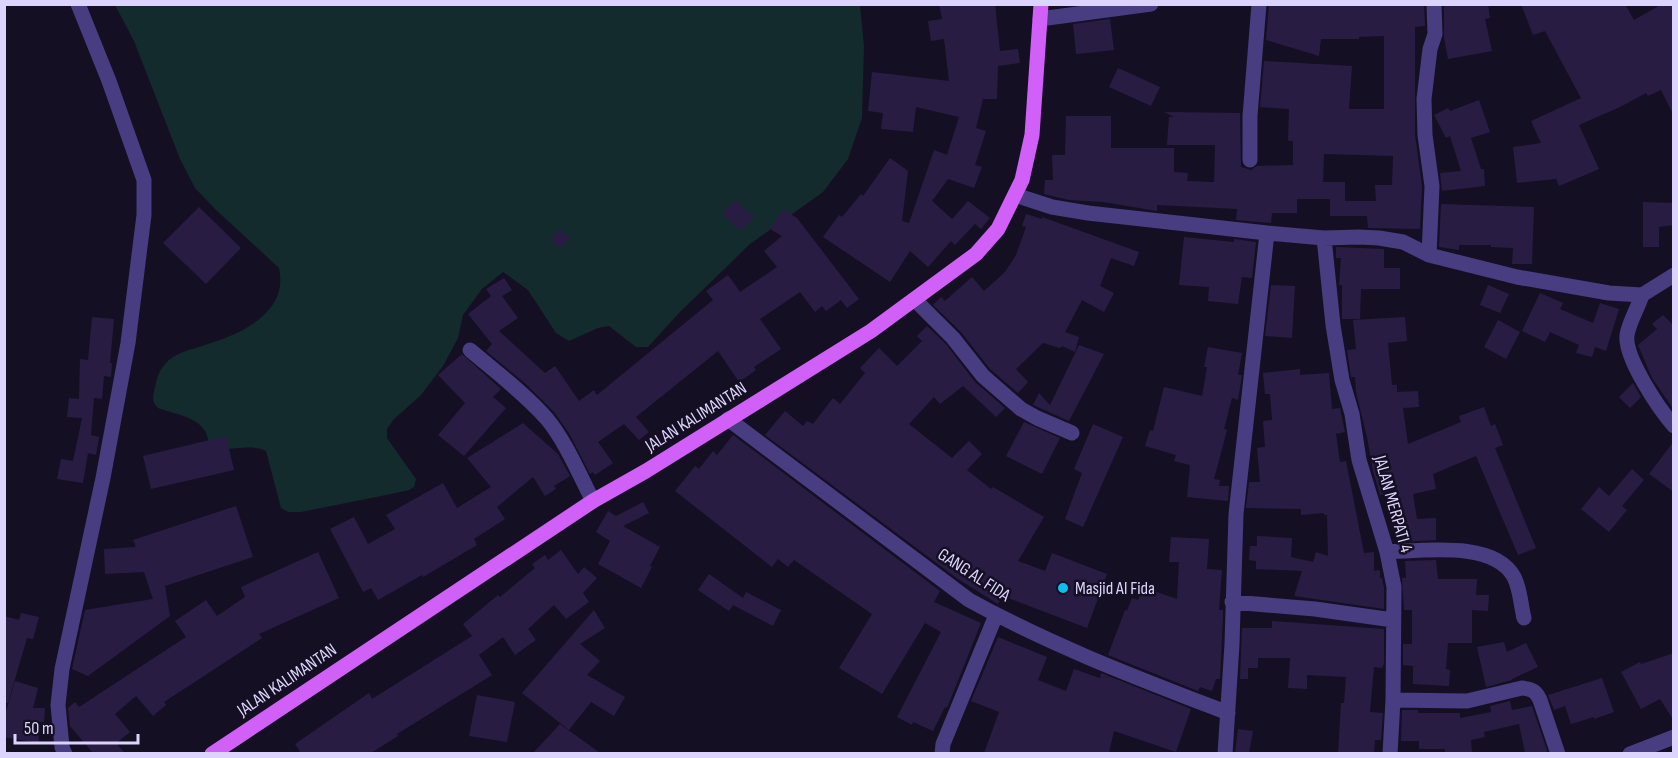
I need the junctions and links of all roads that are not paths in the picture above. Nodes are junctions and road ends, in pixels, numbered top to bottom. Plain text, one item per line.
1 (78, 4) edge
2 (1151, 4) edge
3 (1259, 4) edge
4 (1434, 4) edge
5 (1041, 12) edge
6 (1250, 160) dead end
7 (1015, 195) junction
8 (1267, 233) junction
9 (1324, 238) junction
10 (1430, 255) junction
11 (1674, 274) edge
12 (1642, 295) junction
13 (915, 300) junction
14 (470, 350) dead end
15 (728, 419) junction
16 (1674, 426) edge
17 (1072, 433) dead end
18 (593, 501) junction
19 (1387, 552) junction
20 (1232, 602) junction
21 (996, 615) junction
22 (1524, 618) dead end
23 (1393, 620) junction
24 (1393, 700) junction
25 (1228, 713) junction
26 (1674, 737) edge
27 (66, 753) edge
28 (212, 753) edge
29 (942, 753) edge
30 (1224, 753) edge
31 (1390, 753) edge
32 (1558, 753) edge
33 (1630, 753) edge

1 - 27 street
2 - 5 street
3 - 6 street
4 - 10 street
5 - 7 main road, JALAN KALIMANTAN
7 - 8 street
7 - 13 main road, JALAN KALIMANTAN
8 - 9 street
8 - 20 street
9 - 10 street
9 - 19 street, JALAN MERPATI 4
10 - 12 street
11 - 12 street
12 - 16 street
13 - 15 main road, JALAN KALIMANTAN
13 - 17 street
14 - 18 street
15 - 18 main road, JALAN KALIMANTAN
15 - 21 street, GANG AL FIDA
18 - 28 main road, JALAN KALIMANTAN
19 - 22 street
19 - 23 street, JALAN MERPATI 4
20 - 23 street
20 - 25 street
21 - 25 street, GANG AL FIDA
21 - 29 street
23 - 24 street, JALAN MERPATI 4
24 - 31 street, JALAN MERPATI 4
24 - 32 street
25 - 30 street
26 - 33 street

